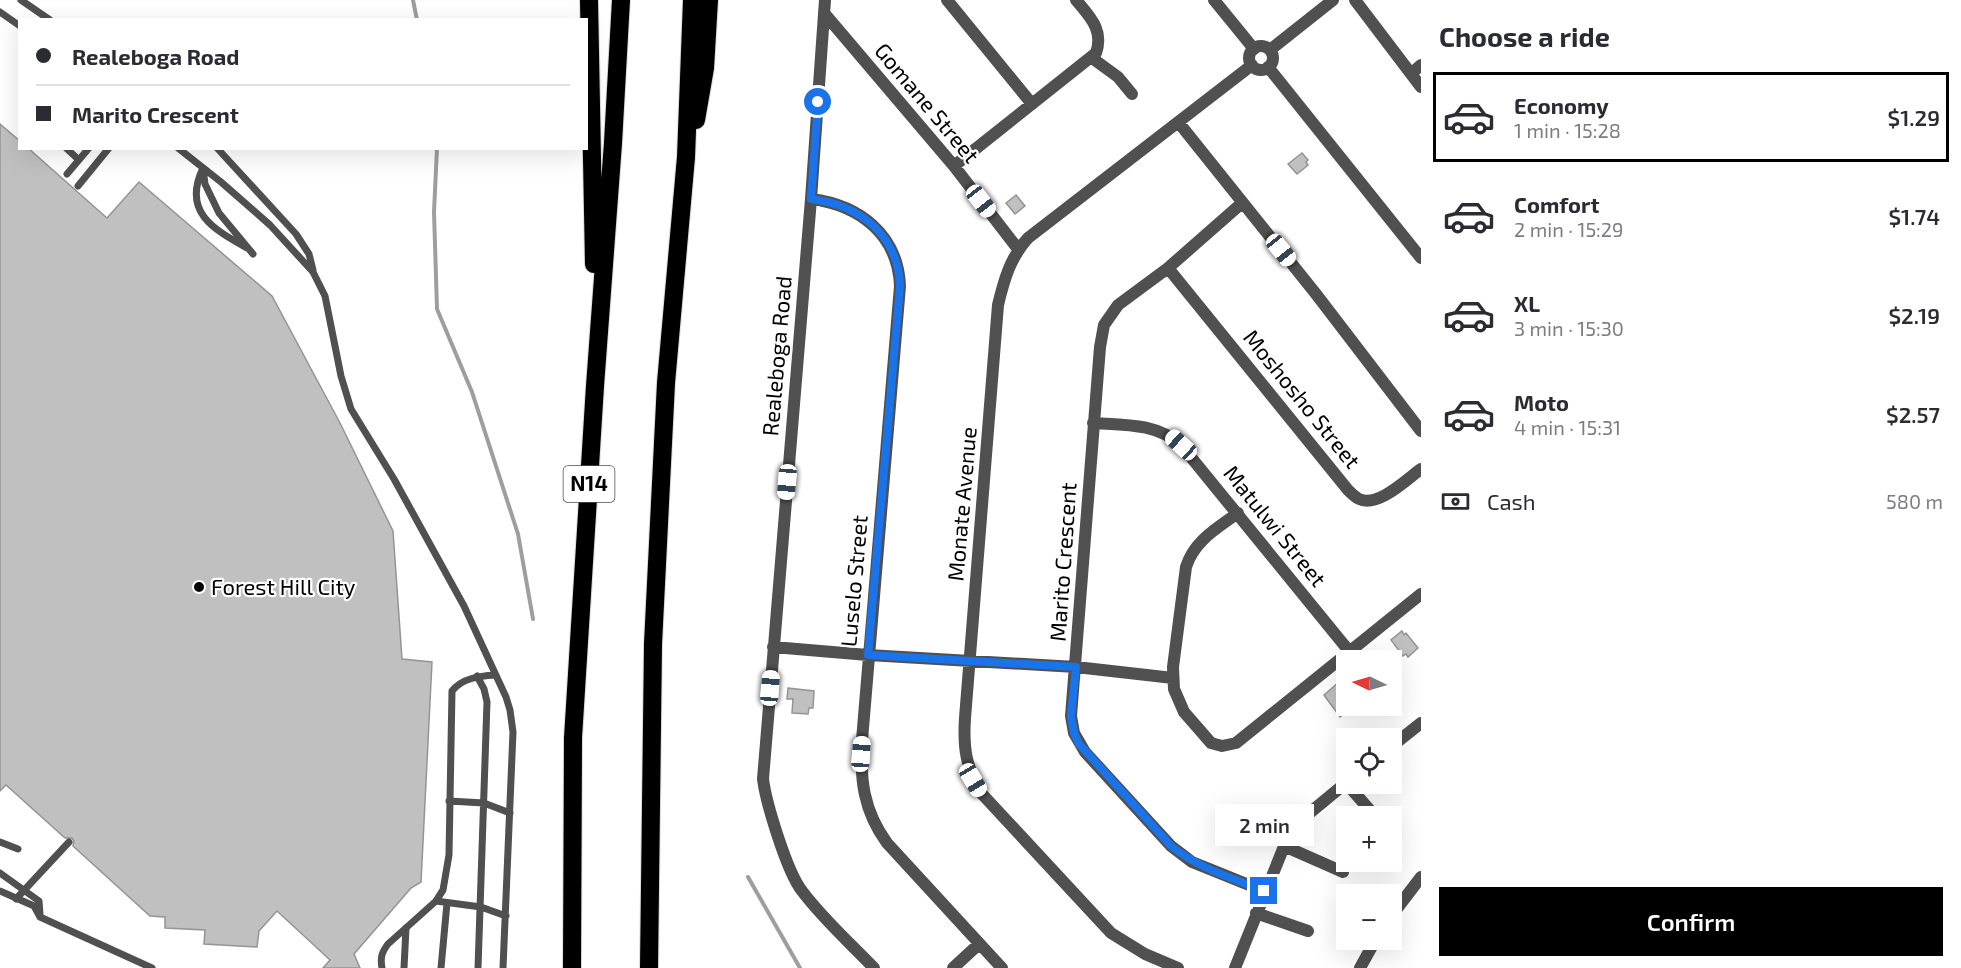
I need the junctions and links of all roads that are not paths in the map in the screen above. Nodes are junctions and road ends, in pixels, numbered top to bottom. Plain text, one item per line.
1 (21, 0) edge
2 (589, 0) edge
3 (621, 0) edge
4 (692, 0) edge
5 (710, 0) edge
6 (947, 0) edge
7 (1076, 0) edge
8 (1214, 0) edge
9 (1333, 0) edge
10 (1355, 0) edge
11 (825, 6) edge
12 (0, 12) edge
13 (47, 18) edge
14 (18, 25) edge
15 (1254, 49) junction
16 (1270, 50) junction
17 (1092, 58) junction
18 (1252, 65) junction
19 (1421, 65) edge
20 (1268, 67) junction
21 (1411, 74) junction
22 (1421, 87) edge
23 (1132, 94) dead end
24 (1032, 104) junction
25 (1179, 123) junction
26 (68, 150) edge
27 (87, 150) edge
28 (107, 150) edge
29 (180, 150) edge
30 (219, 150) edge
31 (686, 157) junction
32 (79, 160) junction
33 (954, 166) junction
34 (203, 168) junction
35 (67, 174) dead end
36 (78, 186) dead end
37 (811, 199) junction
38 (1242, 203) junction
39 (247, 248) junction
40 (1018, 249) junction
41 (253, 254) dead end
42 (1421, 258) edge
43 (1168, 268) junction
44 (313, 272) junction
45 (337, 383) dead end
46 (595, 386) junction
47 (346, 394) junction
48 (1093, 423) junction
49 (1421, 431) edge
50 (1421, 469) edge
51 (1238, 513) junction
52 (1421, 594) edge
53 (773, 647) junction
54 (1348, 650) edge
55 (1350, 650) edge
56 (868, 655) junction
57 (970, 660) junction
58 (1336, 662) edge
59 (1076, 667) junction
60 (495, 675) junction
61 (477, 676) junction
62 (1173, 678) junction
63 (1421, 723) edge
64 (1402, 738) edge
65 (1336, 792) edge
66 (1356, 794) edge
67 (449, 801) junction
68 (484, 803) junction
69 (1367, 806) edge
70 (510, 813) junction
71 (0, 842) edge
72 (69, 842) dead end
73 (1284, 846) junction
74 (18, 849) dead end
75 (1336, 869) edge
76 (0, 873) edge
77 (1421, 877) edge
78 (25, 890) junction
79 (0, 891) edge
80 (1264, 891) junction
81 (16, 899) junction
82 (436, 902) junction
83 (1402, 902) edge
84 (447, 903) junction
85 (481, 907) junction
86 (1256, 913) junction
87 (506, 916) junction
88 (40, 917) junction
89 (406, 928) junction
90 (1308, 931) dead end
91 (979, 944) junction
92 (1370, 950) edge
93 (152, 968) edge
94 (382, 968) edge
95 (404, 968) edge
96 (441, 968) edge
97 (478, 968) edge
98 (503, 968) edge
99 (572, 968) edge
100 (649, 968) edge
101 (874, 968) edge
102 (953, 968) edge
103 (1002, 968) edge
104 (1178, 968) edge
105 (1235, 968) edge
106 (1360, 968) edge

1 - 13 lane
2 - 46 highway
3 - 46 highway, N14
4 - 31 highway
5 - 31 highway
6 - 24 street
7 - 17 street
8 - 15 street
9 - 16 street
10 - 21 street
11 - 33 street, Gomane Street
11 - 37 street, Realeboga Road
12 - 14 lane
15 - 16 street
15 - 18 street
16 - 20 street
17 - 23 street
17 - 24 street
18 - 20 street
18 - 25 street, Monate Avenue
19 - 21 street
20 - 42 street
21 - 22 street
24 - 33 street
25 - 38 street
25 - 40 street, Monate Avenue
26 - 32 lane
27 - 32 lane
28 - 36 lane
29 - 34 lane
30 - 44 lane
31 - 100 highway
32 - 35 lane
33 - 40 street, Gomane Street
34 - 39 lane
34 - 39 lane
34 - 44 lane
37 - 53 street, Realeboga Road
37 - 56 street, Luselo Street
38 - 43 street, Marito Crescent
38 - 49 street
39 - 41 lane
40 - 57 street, Monate Avenue
43 - 48 street, Marito Crescent
43 - 50 street, Moshosho Street
44 - 47 lane
45 - 47 lane
46 - 99 highway, N14
47 - 60 lane
48 - 51 street, Matulwi Street
48 - 59 street, Marito Crescent
51 - 54 street, Matulwi Street
51 - 62 street
52 - 55 street
53 - 56 street
53 - 101 street, Realeboga Road
56 - 57 street
56 - 91 street, Luselo Street
57 - 59 street
57 - 104 street, Monate Avenue
58 - 62 street
59 - 62 street
59 - 80 street, Marito Crescent
60 - 61 lane
60 - 70 lane
61 - 67 lane
61 - 68 lane
63 - 64 street
65 - 73 street
66 - 69 street
67 - 68 lane
67 - 82 lane
68 - 70 lane
68 - 85 lane
70 - 87 lane
71 - 74 lane
72 - 78 lane
73 - 75 street
73 - 80 street
76 - 78 lane
77 - 83 street
78 - 81 lane
78 - 88 lane
79 - 81 lane
80 - 86 street
81 - 88 lane
82 - 84 lane
82 - 89 lane
84 - 85 lane
84 - 96 lane
85 - 87 lane
85 - 97 lane
86 - 90 street
86 - 105 street
87 - 98 lane
88 - 93 lane
89 - 94 lane
89 - 95 lane
91 - 102 street
91 - 103 street, Luselo Street
92 - 106 street

